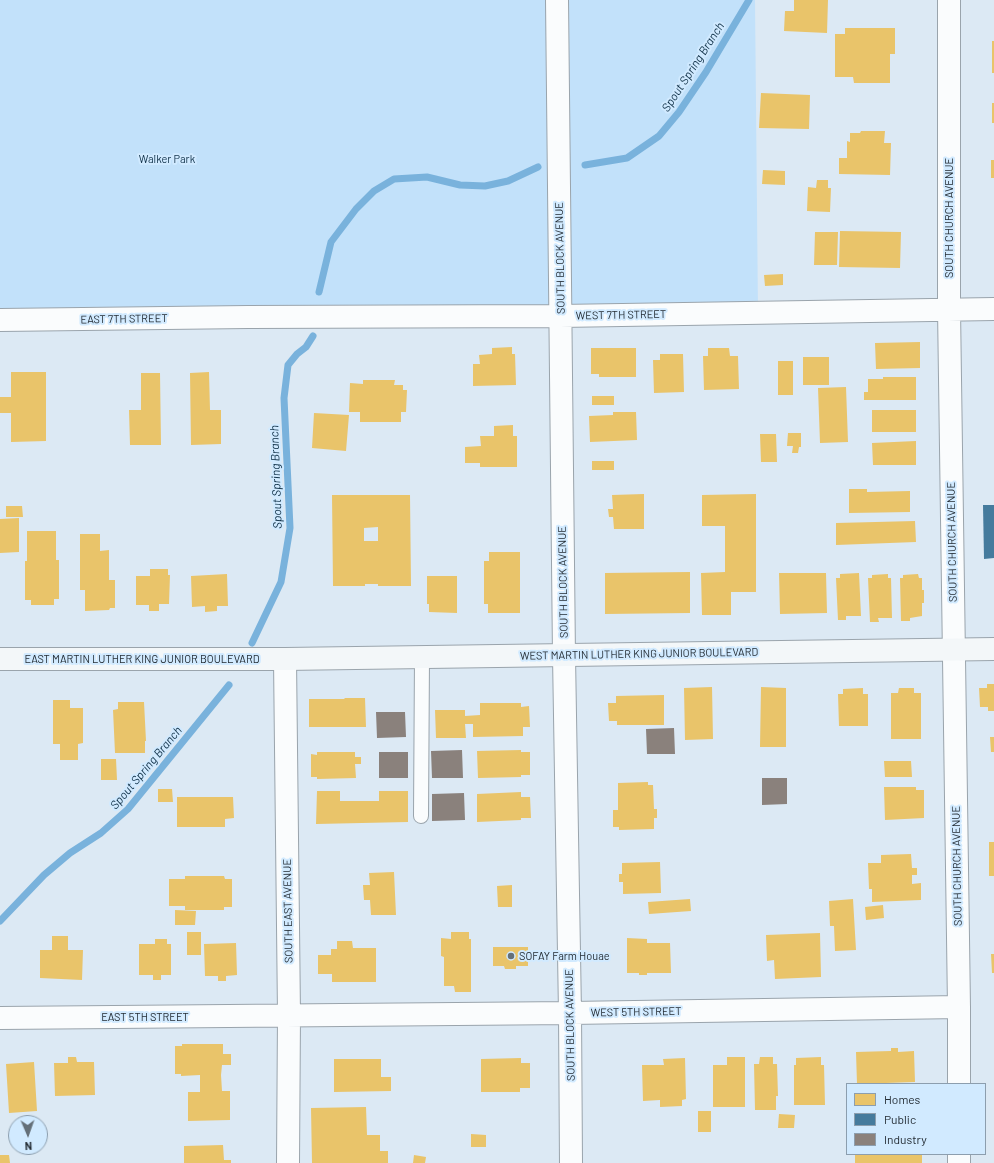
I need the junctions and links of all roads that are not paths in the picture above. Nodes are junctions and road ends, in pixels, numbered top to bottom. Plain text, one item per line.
1 (557, 0) edge
2 (950, 0) edge
3 (949, 309) junction
4 (994, 309) edge
5 (248, 316) joint
6 (560, 316) junction
7 (0, 320) edge
8 (954, 649) junction
9 (994, 649) edge
10 (564, 656) junction
11 (422, 657) junction
12 (0, 659) edge
13 (285, 659) junction
14 (421, 816) dead end
15 (959, 1007) junction
16 (570, 1013) junction
17 (289, 1015) junction
18 (0, 1018) edge
19 (959, 1083) edge
20 (288, 1163) edge
21 (571, 1163) edge

1 - 6 street, SOUTH BLOCK AVENUE
2 - 3 street, SOUTH CHURCH AVENUE
3 - 4 street, WEST 7TH STREET
3 - 6 street, WEST 7TH STREET
3 - 8 street, SOUTH CHURCH AVENUE
5 - 6 street, WEST 7TH STREET
5 - 7 street, EAST 7TH STREET
6 - 10 street, SOUTH BLOCK AVENUE
8 - 9 main road, WEST MARTIN LUTHER KING JUNIOR BOULEVARD
8 - 10 main road, WEST MARTIN LUTHER KING JUNIOR BOULEVARD
8 - 15 street, SOUTH CHURCH AVENUE
10 - 11 main road, WEST MARTIN LUTHER KING JUNIOR BOULEVARD
10 - 16 street, SOUTH BLOCK AVENUE
11 - 13 main road, WEST MARTIN LUTHER KING JUNIOR BOULEVARD
11 - 14 lane
12 - 13 main road, EAST MARTIN LUTHER KING JUNIOR BOULEVARD
13 - 17 street, SOUTH EAST AVENUE
15 - 16 street, WEST 5TH STREET
15 - 19 street, SOUTH CHURCH AVENUE
16 - 17 street, WEST 5TH STREET
16 - 21 street, SOUTH BLOCK AVENUE
17 - 18 street, EAST 5TH STREET
17 - 20 street, SOUTH EAST AVENUE

